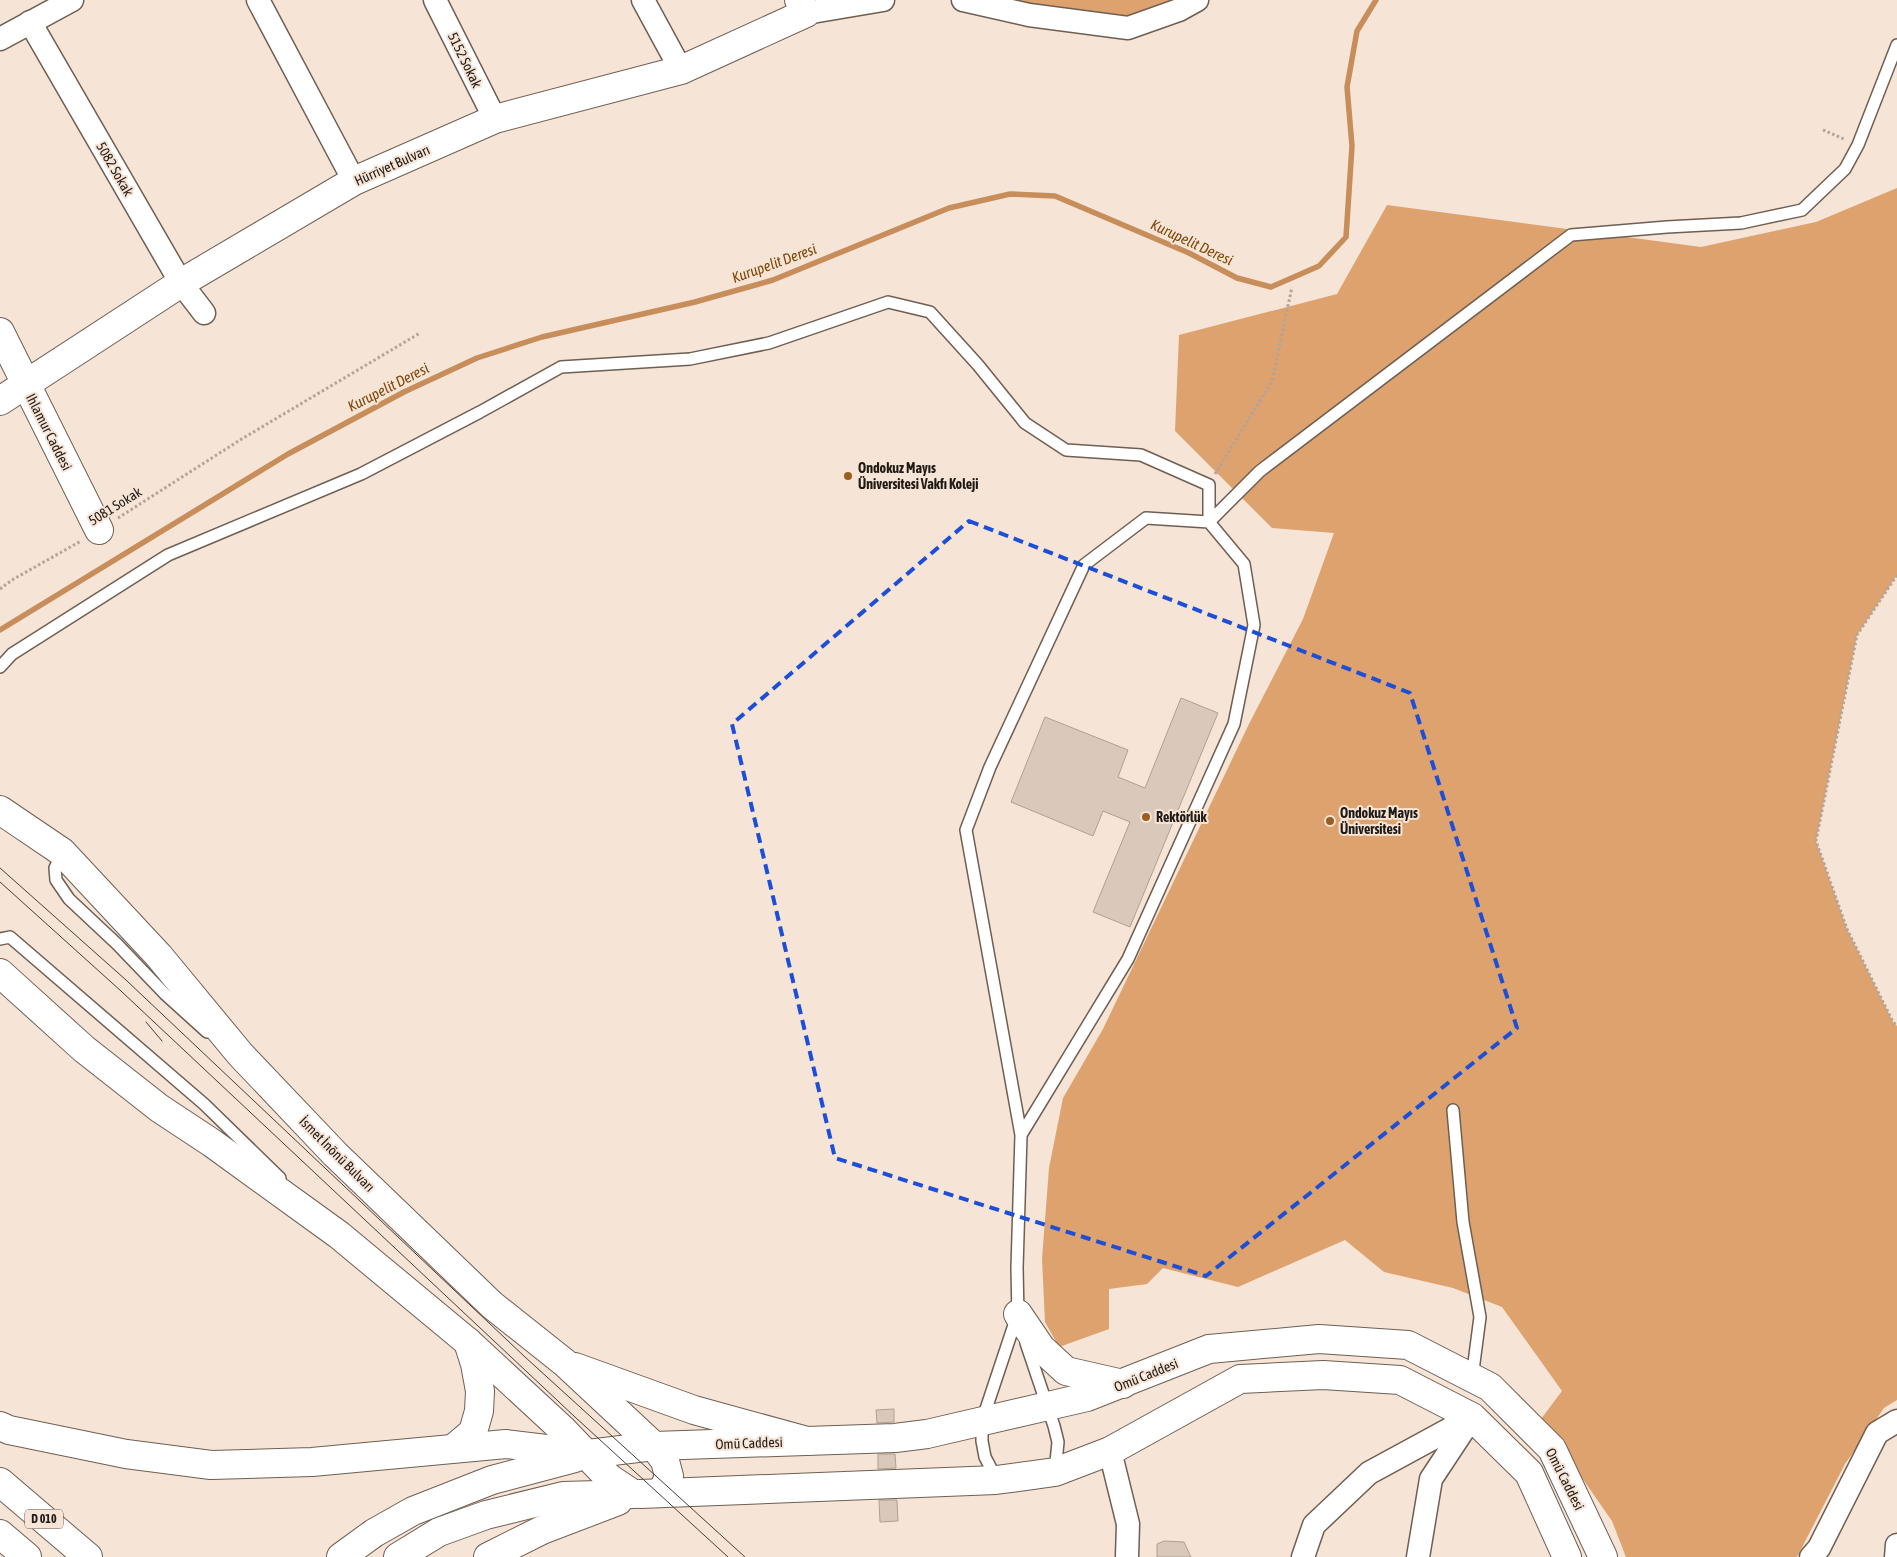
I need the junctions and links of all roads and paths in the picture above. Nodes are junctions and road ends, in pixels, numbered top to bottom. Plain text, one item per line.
1 (72, 0) edge
2 (258, 0) edge
3 (435, 0) edge
4 (643, 0) edge
5 (883, 0) edge
6 (963, 0) edge
7 (1197, 0) edge
8 (802, 6) edge
9 (41, 12) edge
10 (0, 39) edge
11 (1897, 45) edge
12 (681, 70) junction
13 (495, 119) junction
14 (1823, 130) dead end
15 (1858, 145) junction
16 (354, 181) junction
17 (181, 283) junction
18 (1292, 287) dead end
19 (204, 313) dead end
20 (0, 332) edge
21 (420, 333) dead end
22 (25, 385) junction
23 (0, 400) edge
24 (1209, 485) junction
25 (1209, 522) junction
26 (99, 530) junction
27 (1897, 575) edge
28 (0, 589) edge
29 (0, 667) edge
30 (0, 810) edge
31 (0, 939) edge
32 (0, 973) edge
33 (1897, 1026) edge
34 (1452, 1110) dead end
35 (1021, 1135) junction
36 (339, 1235) junction
37 (1018, 1314) junction
38 (468, 1342) junction
39 (565, 1363) junction
40 (1472, 1378) junction
41 (1123, 1384) junction
42 (1048, 1407) junction
43 (1472, 1417) junction
44 (1897, 1420) edge
45 (982, 1421) junction
46 (0, 1426) edge
47 (807, 1441) junction
48 (654, 1446) junction
49 (454, 1448) junction
50 (1110, 1451) junction
51 (588, 1454) junction
52 (1054, 1472) junction
53 (996, 1480) junction
54 (0, 1482) edge
55 (662, 1493) junction
56 (633, 1494) junction
57 (0, 1534) edge
58 (1897, 1545) edge
59 (27, 1557) edge
60 (88, 1557) edge
61 (341, 1557) edge
62 (398, 1557) edge
63 (488, 1557) edge
64 (1128, 1557) edge
65 (1302, 1557) edge
66 (1418, 1557) edge
67 (1567, 1557) edge
68 (1603, 1557) edge
69 (1811, 1557) edge
70 (1896, 1557) edge

1 - 9 street
2 - 16 street
3 - 13 street, 5152 Sokak
4 - 12 street
5 - 8 street
6 - 7 street
8 - 12 main road, Hürriyet Bulvarı
9 - 10 street
9 - 17 street, 5082 Sokak
11 - 15 lane
12 - 13 main road, Hürriyet Bulvarı
13 - 16 main road, Hürriyet Bulvarı
14 - 15 path
15 - 25 lane
16 - 17 main road, Hürriyet Bulvarı
17 - 19 street, 5082 Sokak
17 - 22 main road, Hürriyet Bulvarı
18 - 24 path
20 - 22 main road, Ihlamur Caddesi
21 - 26 path, 5081 Sokak
22 - 23 main road, Hürriyet Bulvarı
22 - 26 main road, Ihlamur Caddesi
24 - 25 lane
24 - 29 lane
25 - 35 lane
25 - 35 lane
26 - 28 path, 5081 Sokak
27 - 33 path
30 - 39 main road, İsmet İnönü Bulvarı
31 - 36 lane
32 - 36 main road
34 - 40 lane
35 - 37 lane
36 - 38 main road
37 - 41 main road
37 - 42 lane
37 - 45 lane
38 - 49 main road
38 - 51 main road
39 - 47 main road
39 - 48 main road, İsmet İnönü Bulvarı
40 - 41 main road, Omü Caddesi
40 - 68 main road, Omü Caddesi
41 - 42 main road, Omü Caddesi
42 - 45 main road, Omü Caddesi
42 - 52 lane
43 - 50 main road
43 - 65 street
43 - 66 street
43 - 67 main road
44 - 69 street
45 - 47 main road, Omü Caddesi
45 - 53 lane
46 - 49 main road
47 - 48 main road, Omü Caddesi
48 - 51 main road, Omü Caddesi
48 - 55 main road, İsmet İnönü Bulvarı
49 - 51 main road
50 - 52 main road
50 - 64 street
51 - 56 main road
51 - 61 main road
52 - 53 main road
53 - 55 main road
54 - 60 main road, D 010
55 - 56 main road
56 - 62 main road
56 - 63 main road
57 - 59 main road, D 010
58 - 70 street

